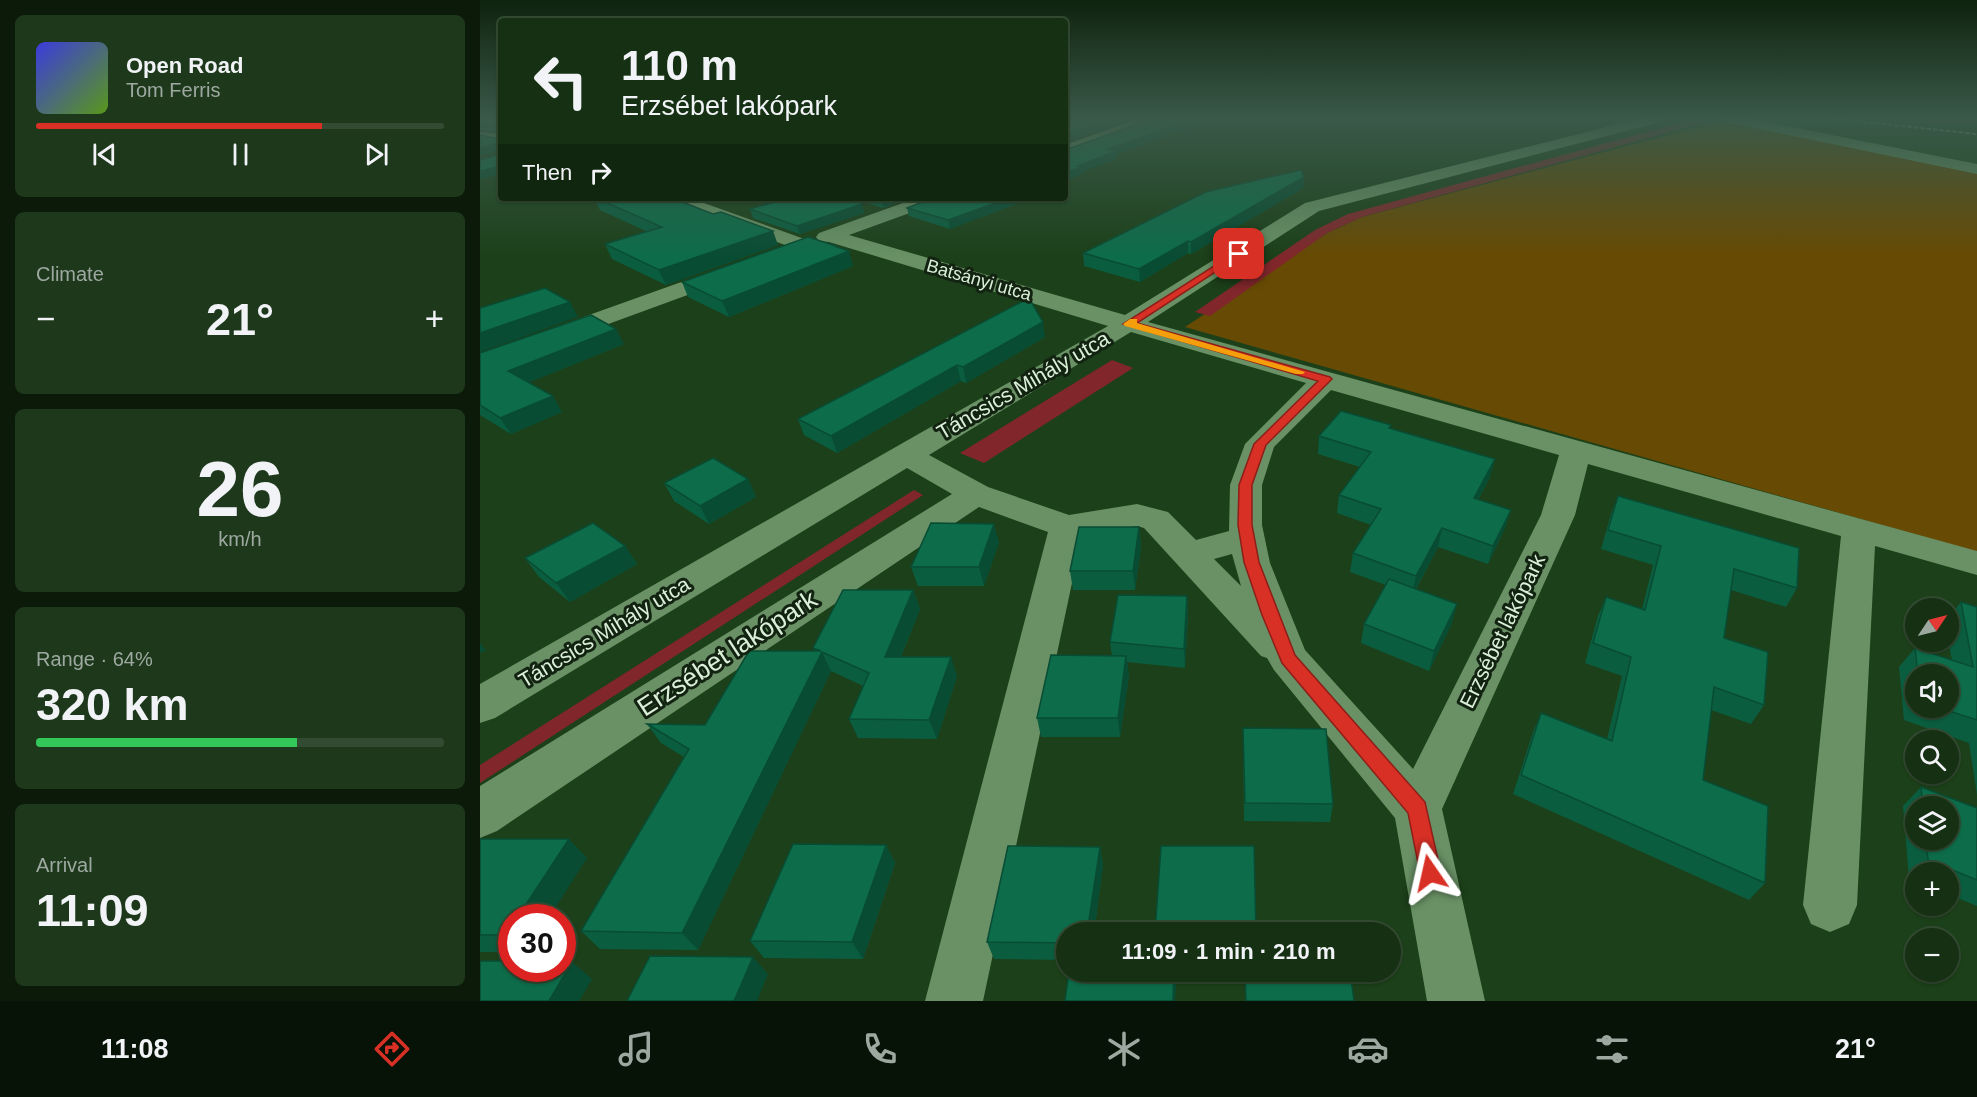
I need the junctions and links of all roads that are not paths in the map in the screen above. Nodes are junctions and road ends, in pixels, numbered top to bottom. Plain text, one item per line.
1 (1481, 164) edge
2 (1951, 164) edge
3 (1977, 169) edge
4 (681, 201) edge
5 (926, 201) edge
6 (830, 236) junction
7 (803, 245) junction
8 (770, 257) edge
9 (748, 266) edge
10 (1128, 324) junction
11 (480, 363) edge
12 (1326, 379) junction
13 (1576, 450) junction
14 (904, 454) junction
15 (976, 494) junction
16 (1067, 526) junction
17 (1859, 529) junction
18 (1247, 538) junction
19 (1189, 554) junction
20 (1977, 562) edge
21 (1288, 659) junction
22 (480, 705) edge
23 (1418, 809) junction
24 (480, 815) edge
25 (1830, 905) dead end
26 (954, 1001) edge
27 (1456, 1001) edge

1 - 10 street, Táncsics Mihály utca
2 - 3 street
4 - 7 street
5 - 6 street
6 - 7 street
6 - 10 street, Batsányi utca
7 - 8 street
9 - 11 street
10 - 12 street
10 - 14 street, Táncsics Mihály utca
12 - 13 street
12 - 18 street
13 - 17 street
13 - 23 street, Erzsébet lakópark
14 - 15 street
14 - 22 street, Táncsics Mihály utca
15 - 16 street
15 - 24 street, Erzsébet lakópark
16 - 19 street
16 - 26 street
17 - 20 street
17 - 25 street
18 - 19 street
18 - 21 street
19 - 21 street
21 - 23 street
23 - 27 street

